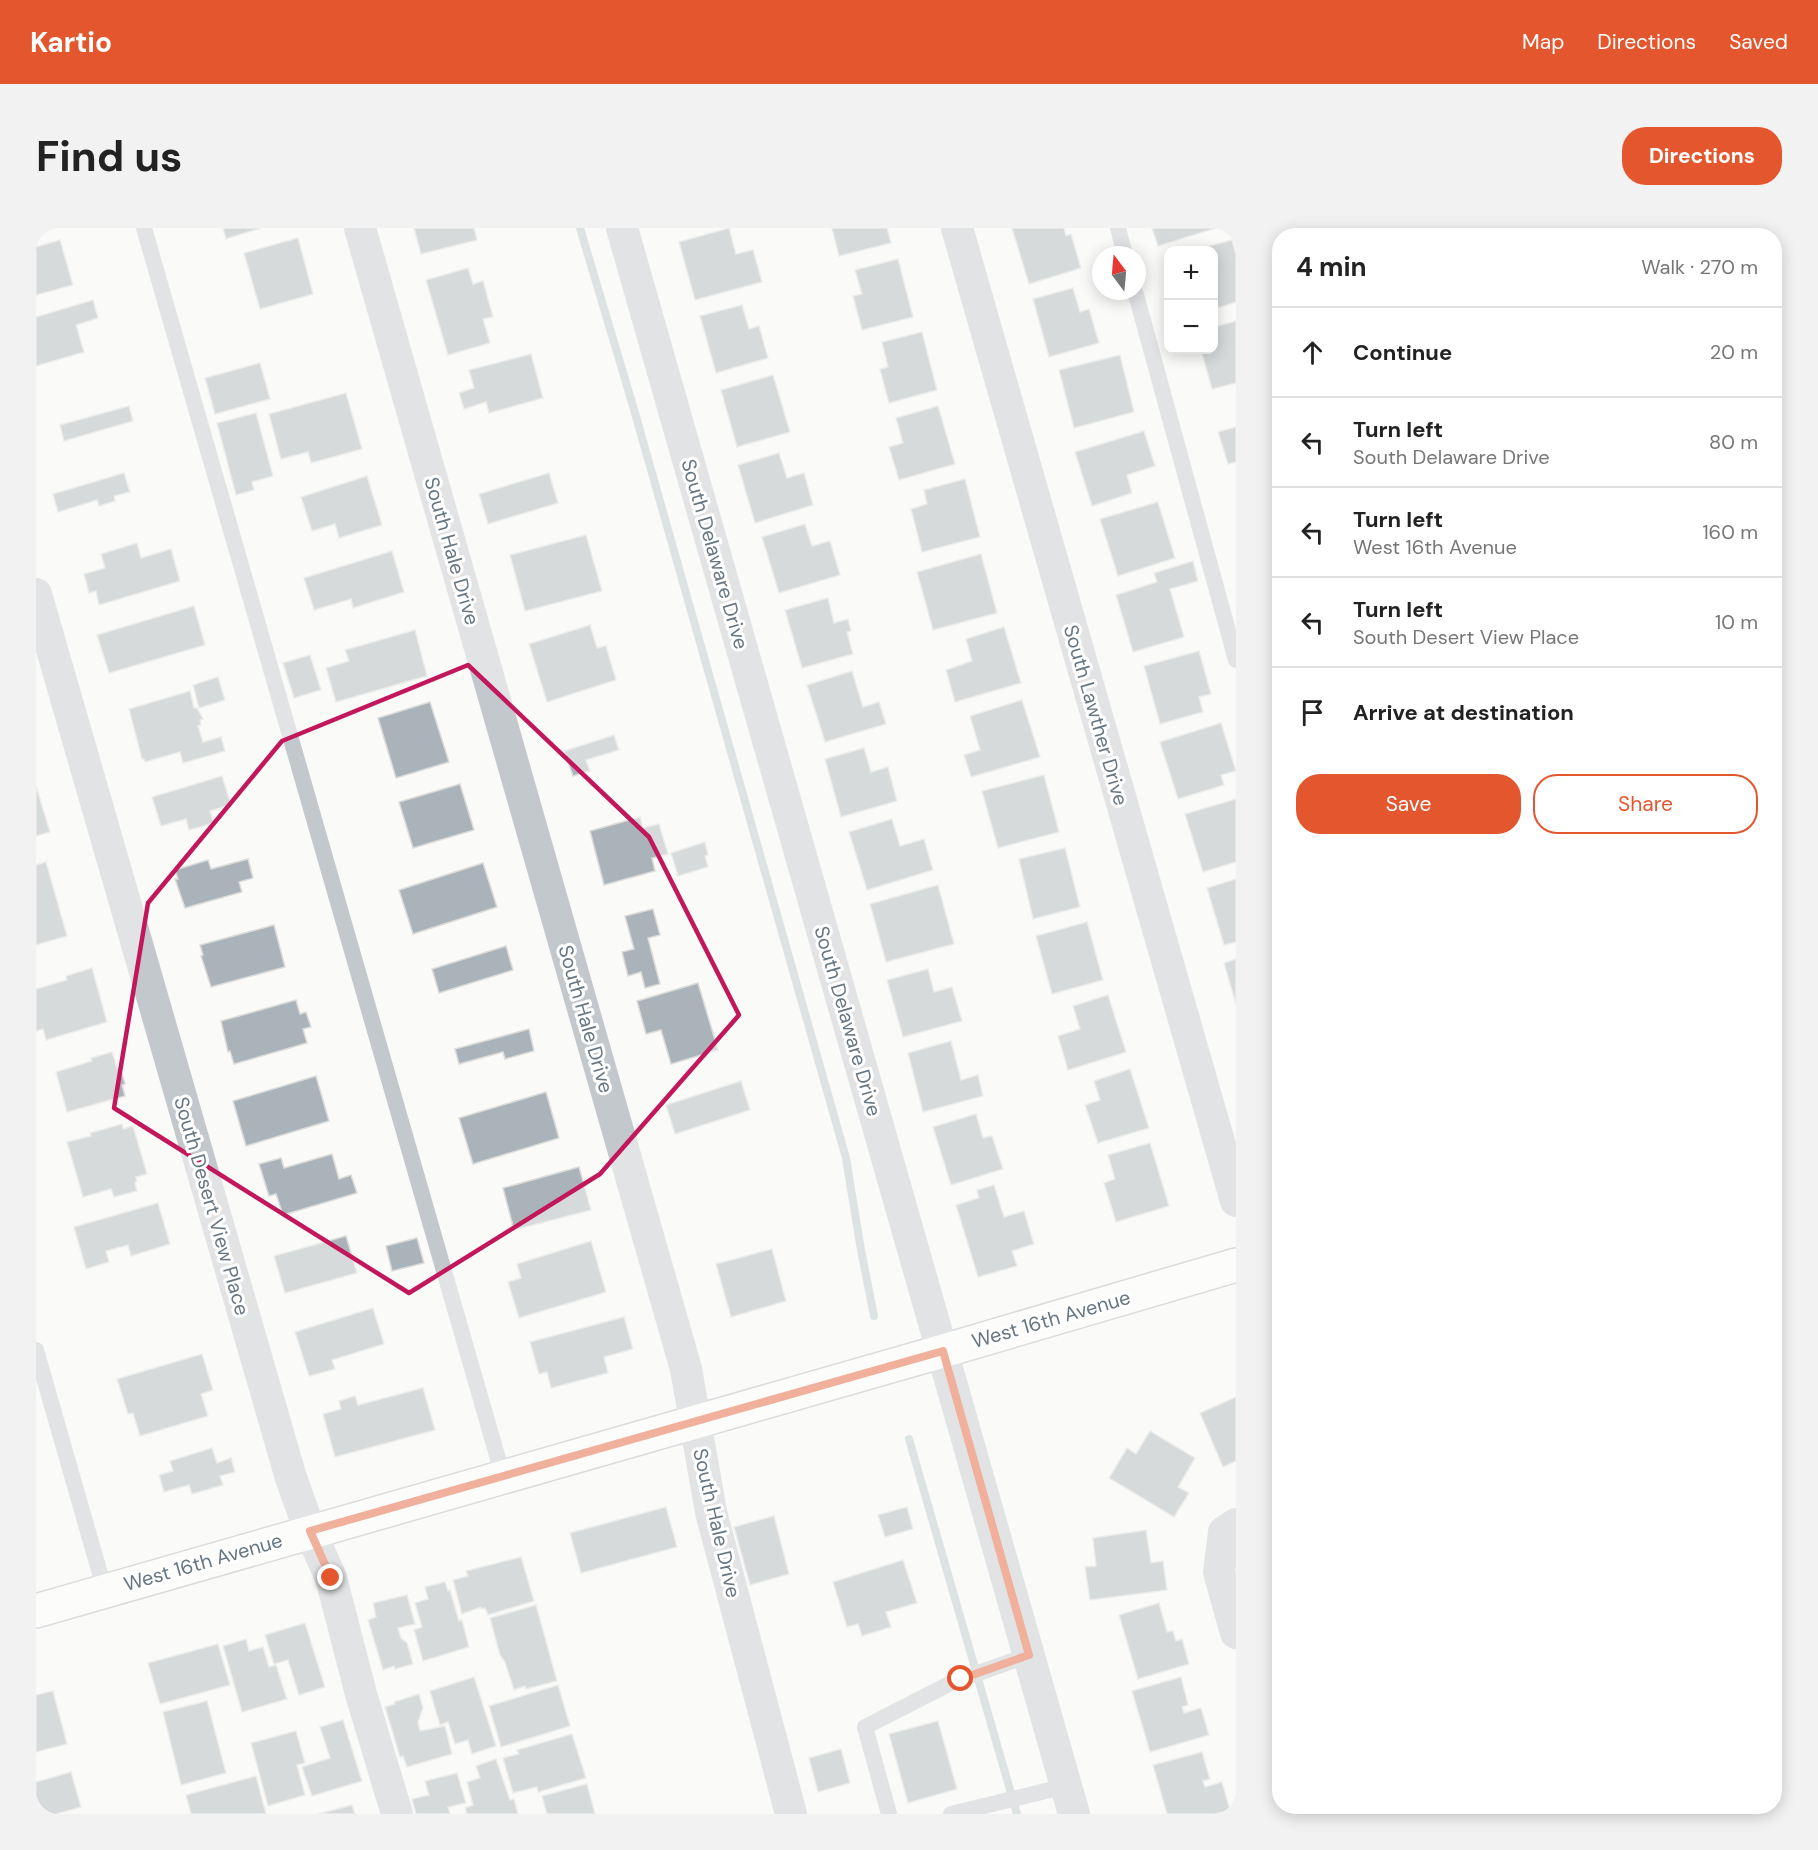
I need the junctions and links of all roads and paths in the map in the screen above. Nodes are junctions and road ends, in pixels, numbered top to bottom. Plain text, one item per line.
1 (144, 228) edge
2 (360, 228) edge
3 (622, 228) edge
4 (957, 228) edge
5 (1118, 228) edge
6 (1123, 246) edge
7 (1137, 300) edge
8 (36, 594) edge
9 (1236, 660) edge
10 (1236, 1201) edge
11 (1236, 1265) edge
12 (36, 1350) edge
13 (943, 1351) junction
14 (695, 1421) junction
15 (502, 1476) junction
16 (1230, 1528) edge
17 (310, 1531) junction
18 (105, 1591) junction
19 (36, 1611) edge
20 (1236, 1633) edge
21 (1029, 1655) junction
22 (1070, 1800) edge
23 (397, 1814) edge
24 (791, 1814) edge
25 (889, 1814) edge
26 (951, 1814) edge

1 - 15 lane
2 - 14 street, South Hale Drive
3 - 13 street, South Delaware Drive
4 - 10 street, South Lawther Drive
5 - 6 lane
7 - 9 lane
8 - 17 street, South Desert View Place
11 - 13 street, West 16th Avenue
12 - 18 lane
13 - 14 street, West 16th Avenue
13 - 21 street, South Delaware Drive
14 - 15 street, West 16th Avenue
14 - 24 street, South Hale Drive
15 - 17 street, West 16th Avenue
16 - 20 street
17 - 18 street, West 16th Avenue
17 - 23 street, South Desert View Place
18 - 19 street, West 16th Avenue
21 - 22 street, South Delaware Drive
21 - 25 lane
22 - 26 lane

